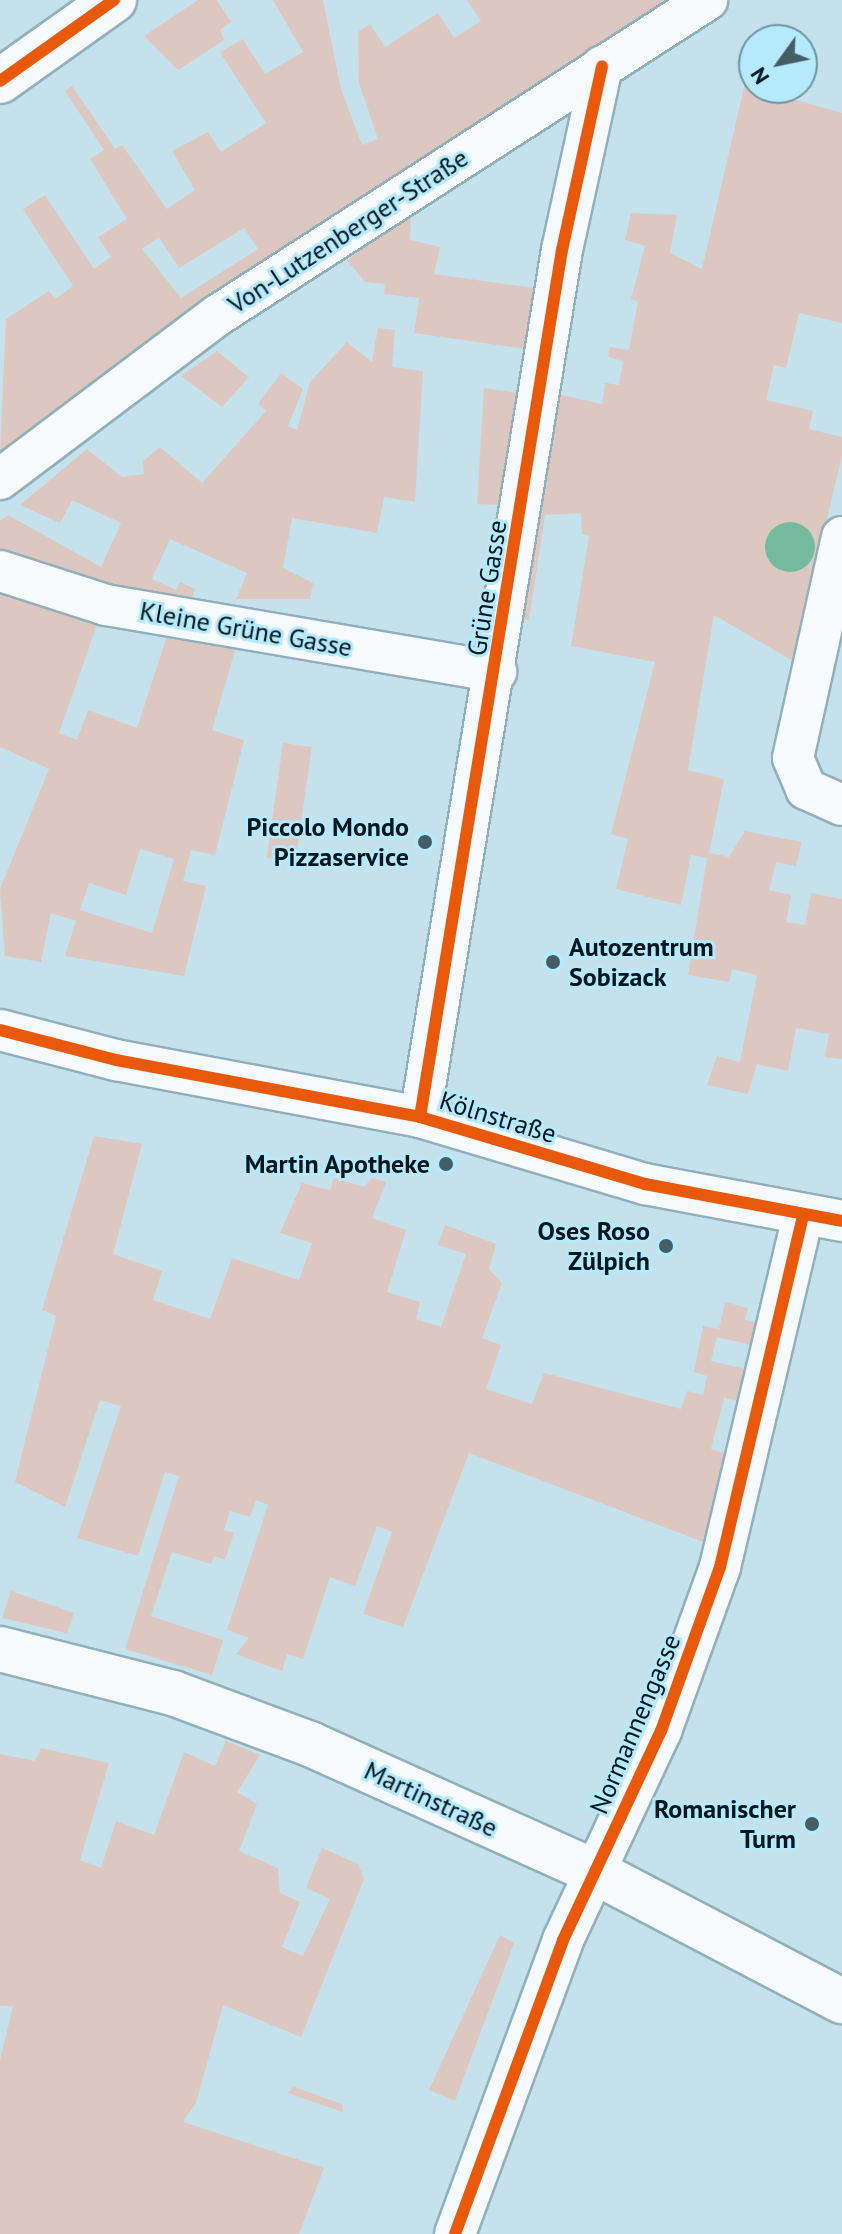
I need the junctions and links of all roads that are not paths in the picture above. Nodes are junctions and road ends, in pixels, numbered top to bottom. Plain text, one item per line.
1 (114, 0) edge
2 (707, 0) edge
3 (602, 66) junction
4 (0, 81) edge
5 (0, 479) edge
6 (842, 537) edge
7 (0, 571) edge
8 (496, 672) junction
9 (842, 805) edge
10 (0, 1030) edge
11 (420, 1117) junction
12 (803, 1215) junction
13 (842, 1221) edge
14 (0, 1649) edge
15 (595, 1872) junction
16 (842, 2001) edge
17 (455, 2234) edge

1 - 4 street
2 - 3 street, Von-Lutzenberger-Straße
3 - 5 street, Von-Lutzenberger-Straße
3 - 8 street, Grüne Gasse
6 - 9 street
7 - 8 street, Kleine Grüne Gasse
8 - 11 street, Grüne Gasse
10 - 11 street, Kölnstraße
11 - 12 street, Kölnstraße
12 - 13 street, Kölnstraße
12 - 15 street, Normannengasse
14 - 15 street, Martinstraße
15 - 16 street, Martinstraße
15 - 17 street, Normannengasse

